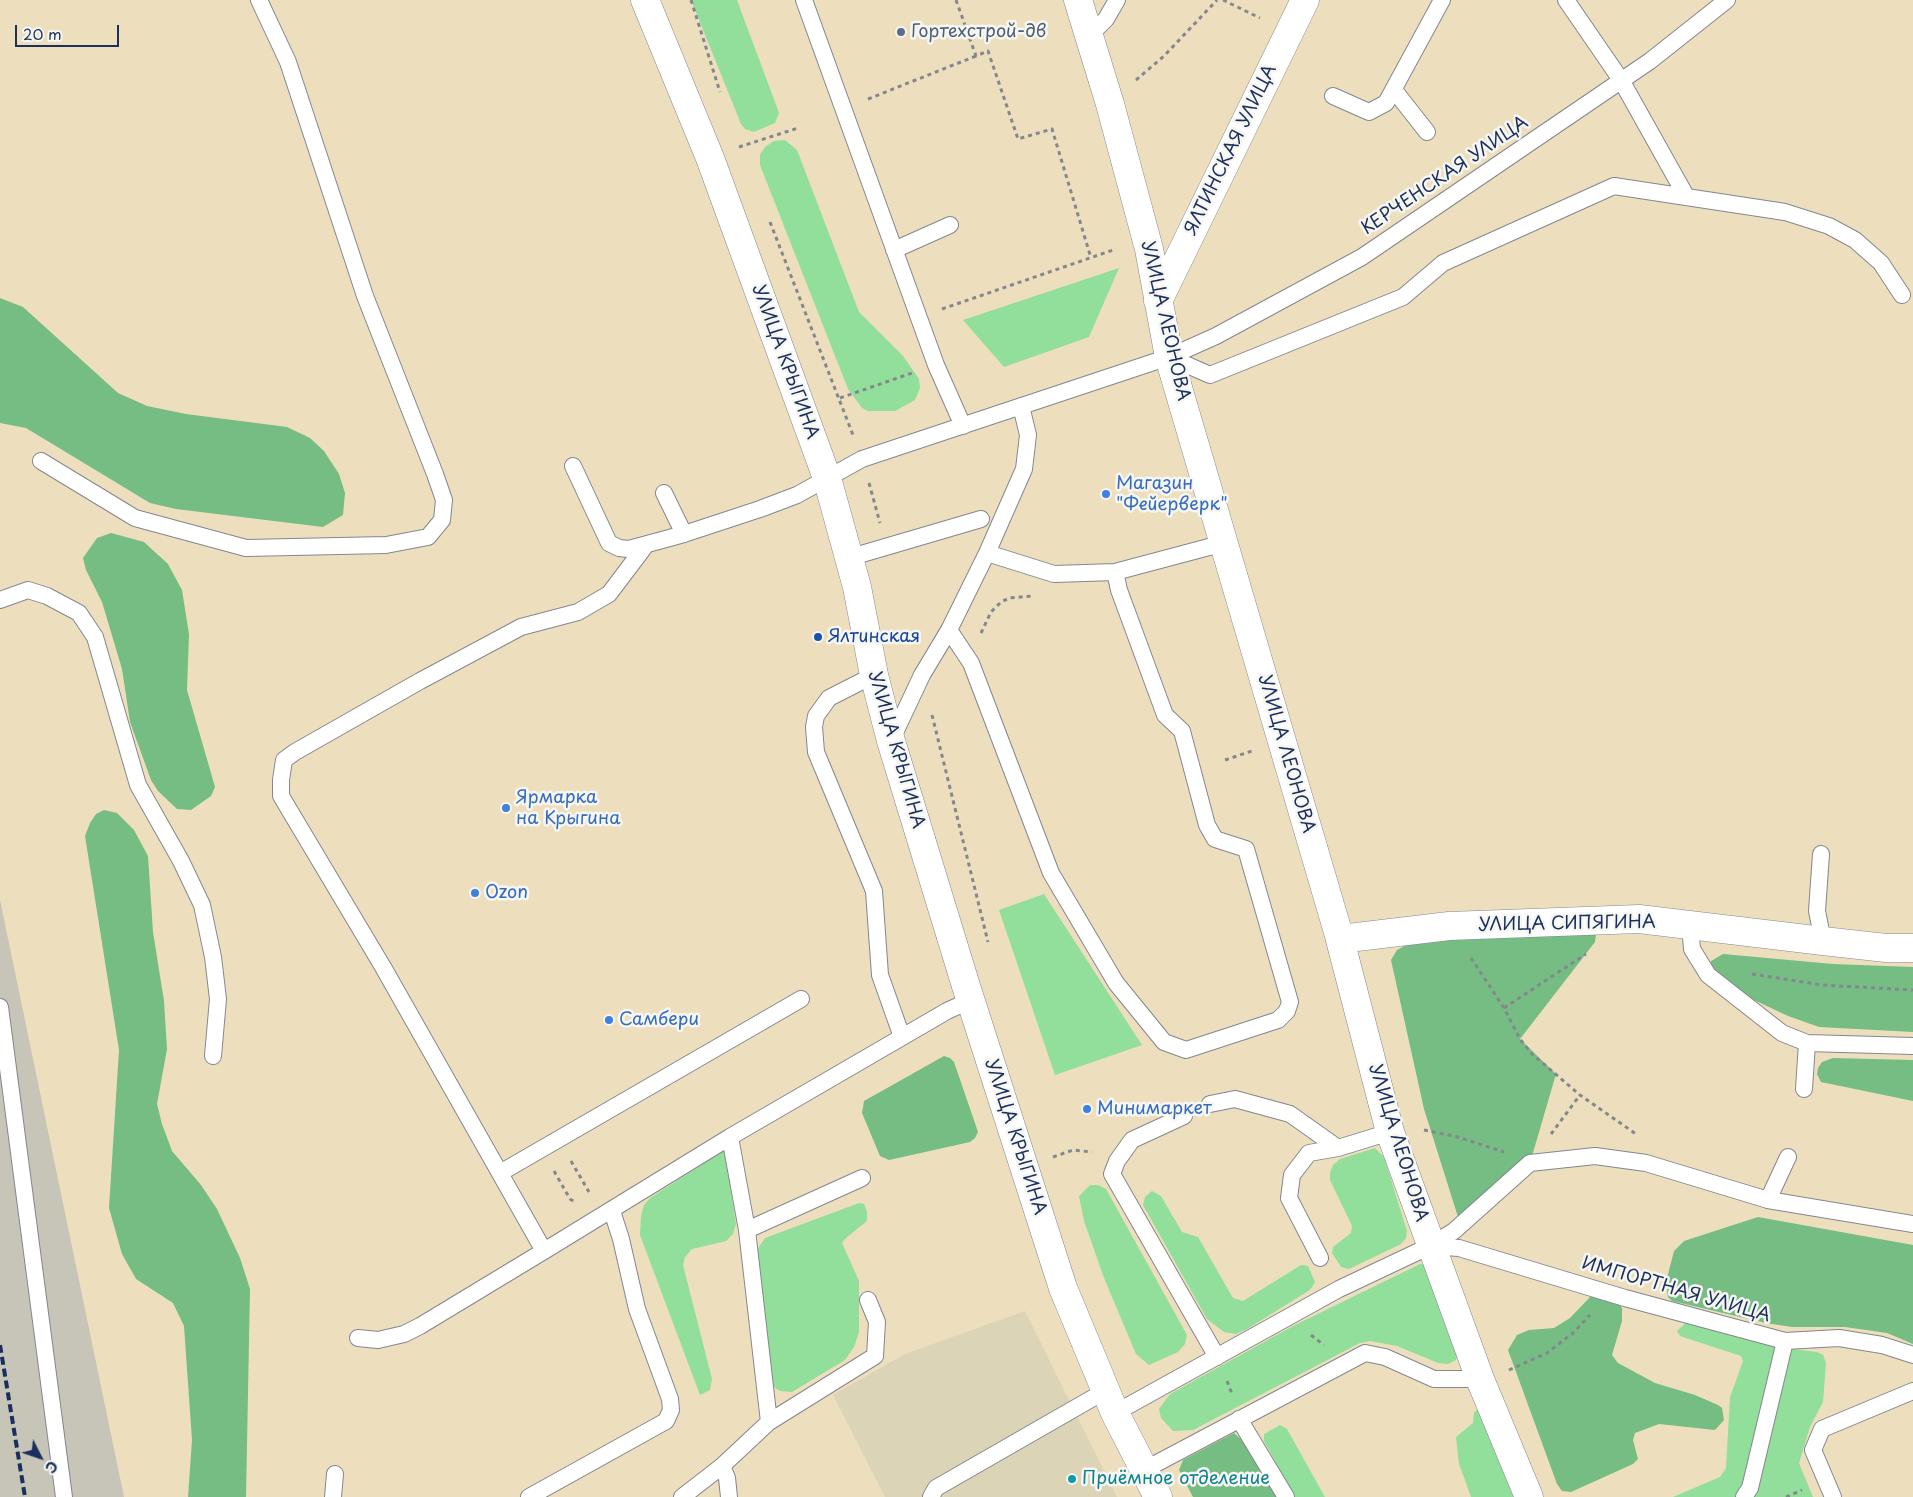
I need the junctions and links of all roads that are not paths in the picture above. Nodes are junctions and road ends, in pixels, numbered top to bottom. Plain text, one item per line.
1 (259, 0) edge
2 (645, 0) edge
3 (804, 0) edge
4 (1078, 0) edge
5 (1117, 0) edge
6 (1304, 0) edge
7 (1442, 0) edge
8 (1566, 0) edge
9 (1727, 0) edge
10 (1090, 35) junction
11 (1621, 80) junction
12 (1394, 90) junction
13 (1333, 96) dead end
14 (1427, 132) dead end
15 (1686, 196) junction
16 (950, 225) dead end
17 (894, 250) junction
18 (1902, 295) dead end
19 (1158, 301) junction
20 (1169, 357) junction
21 (1021, 406) junction
22 (963, 426) junction
23 (41, 461) dead end
24 (573, 466) dead end
25 (827, 478) junction
26 (664, 493) dead end
27 (981, 519) dead end
28 (684, 534) junction
29 (1224, 543) junction
30 (646, 546) junction
31 (987, 553) junction
32 (848, 558) junction
33 (1115, 572) junction
34 (0, 600) edge
35 (949, 630) junction
36 (874, 675) junction
37 (891, 741) junction
38 (1821, 854) dead end
39 (1690, 925) junction
40 (1340, 939) junction
41 (1823, 941) junction
42 (1913, 948) edge
43 (801, 999) dead end
44 (971, 1000) junction
45 (0, 1007) edge
46 (902, 1036) junction
47 (1807, 1043) junction
48 (1913, 1046) edge
49 (212, 1056) dead end
50 (1804, 1088) dead end
51 (1210, 1104) dead end
52 (1184, 1116) dead end
53 (1390, 1132) junction
54 (730, 1137) junction
55 (1338, 1148) junction
56 (1788, 1157) dead end
57 (500, 1173) junction
58 (862, 1178) dead end
59 (1768, 1200) junction
60 (612, 1211) junction
61 (1913, 1224) edge
62 (747, 1230) junction
63 (1430, 1246) junction
64 (544, 1251) junction
65 (1320, 1258) dead end
66 (868, 1300) dead end
67 (358, 1338) dead end
68 (1785, 1341) junction
69 (1913, 1355) edge
70 (1218, 1357) junction
71 (1480, 1379) junction
72 (1913, 1391) edge
73 (1110, 1402) junction
74 (1239, 1419) junction
75 (769, 1422) junction
76 (722, 1466) junction
77 (1144, 1470) junction
78 (335, 1474) dead end
79 (64, 1497) edge
80 (334, 1497) edge
81 (529, 1497) edge
82 (682, 1497) edge
83 (729, 1497) edge
84 (931, 1497) edge
85 (1158, 1497) edge
86 (1286, 1497) edge
87 (1529, 1497) edge
88 (1744, 1497) edge
89 (1833, 1497) edge

1 - 23 lane
2 - 25 street, УЛИЦА КРЫГИНА
3 - 17 lane
4 - 10 street, УЛИЦА ЛЕОНОВА
5 - 10 lane
6 - 19 street, ЯЛТИНСКАЯ УЛИЦА
7 - 12 lane
8 - 11 lane
9 - 11 lane, КЕРЧЕНСКАЯ УЛИЦА
10 - 19 street, УЛИЦА ЛЕОНОВА
11 - 15 lane
11 - 20 lane, КЕРЧЕНСКАЯ УЛИЦА
12 - 13 lane
12 - 14 lane
15 - 18 lane
15 - 20 lane
16 - 17 lane
17 - 22 lane
19 - 20 street, УЛИЦА ЛЕОНОВА
20 - 21 lane, КЕРЧЕНСКАЯ УЛИЦА
20 - 29 street, УЛИЦА ЛЕОНОВА
21 - 22 lane, КЕРЧЕНСКАЯ УЛИЦА
21 - 31 lane
22 - 25 lane, КЕРЧЕНСКАЯ УЛИЦА
24 - 30 lane, КЕРЧЕНСКАЯ УЛИЦА
25 - 28 lane, КЕРЧЕНСКАЯ УЛИЦА
25 - 32 street, УЛИЦА КРЫГИНА
26 - 28 lane
27 - 32 lane
28 - 30 lane, КЕРЧЕНСКАЯ УЛИЦА
29 - 33 lane
29 - 40 street, УЛИЦА ЛЕОНОВА
30 - 57 lane
31 - 33 lane
31 - 35 lane
32 - 36 street, УЛИЦА КРЫГИНА
33 - 35 lane
34 - 49 lane
35 - 37 lane
36 - 37 street, УЛИЦА КРЫГИНА
36 - 46 lane
37 - 44 street, УЛИЦА КРЫГИНА
38 - 41 lane
39 - 40 street, УЛИЦА СИПЯГИНА
39 - 41 street, УЛИЦА СИПЯГИНА
39 - 47 lane
40 - 53 street, УЛИЦА ЛЕОНОВА
41 - 42 street, УЛИЦА СИПЯГИНА
43 - 57 lane
44 - 46 lane
44 - 73 street, УЛИЦА КРЫГИНА
45 - 79 lane
46 - 54 lane
47 - 48 lane
47 - 50 lane
51 - 55 lane
52 - 70 lane
53 - 55 lane
53 - 63 street, УЛИЦА ЛЕОНОВА
54 - 60 lane
54 - 62 lane
55 - 65 lane
56 - 59 lane
57 - 64 lane
58 - 62 lane
59 - 61 lane
59 - 63 lane
60 - 64 lane
60 - 81 lane
62 - 75 lane
63 - 68 lane, ИМПОРТНАЯ УЛИЦА
63 - 70 lane
63 - 71 street, УЛИЦА ЛЕОНОВА
64 - 67 lane
66 - 75 lane
68 - 69 lane, ИМПОРТНАЯ УЛИЦА
68 - 88 lane
70 - 73 lane
71 - 74 lane
71 - 87 street, УЛИЦА ЛЕОНОВА
72 - 89 lane
73 - 77 street, УЛИЦА КРЫГИНА
73 - 84 lane
74 - 77 lane
74 - 86 lane
75 - 76 lane
76 - 82 lane
76 - 83 lane
77 - 85 street, УЛИЦА КРЫГИНА
78 - 80 lane

